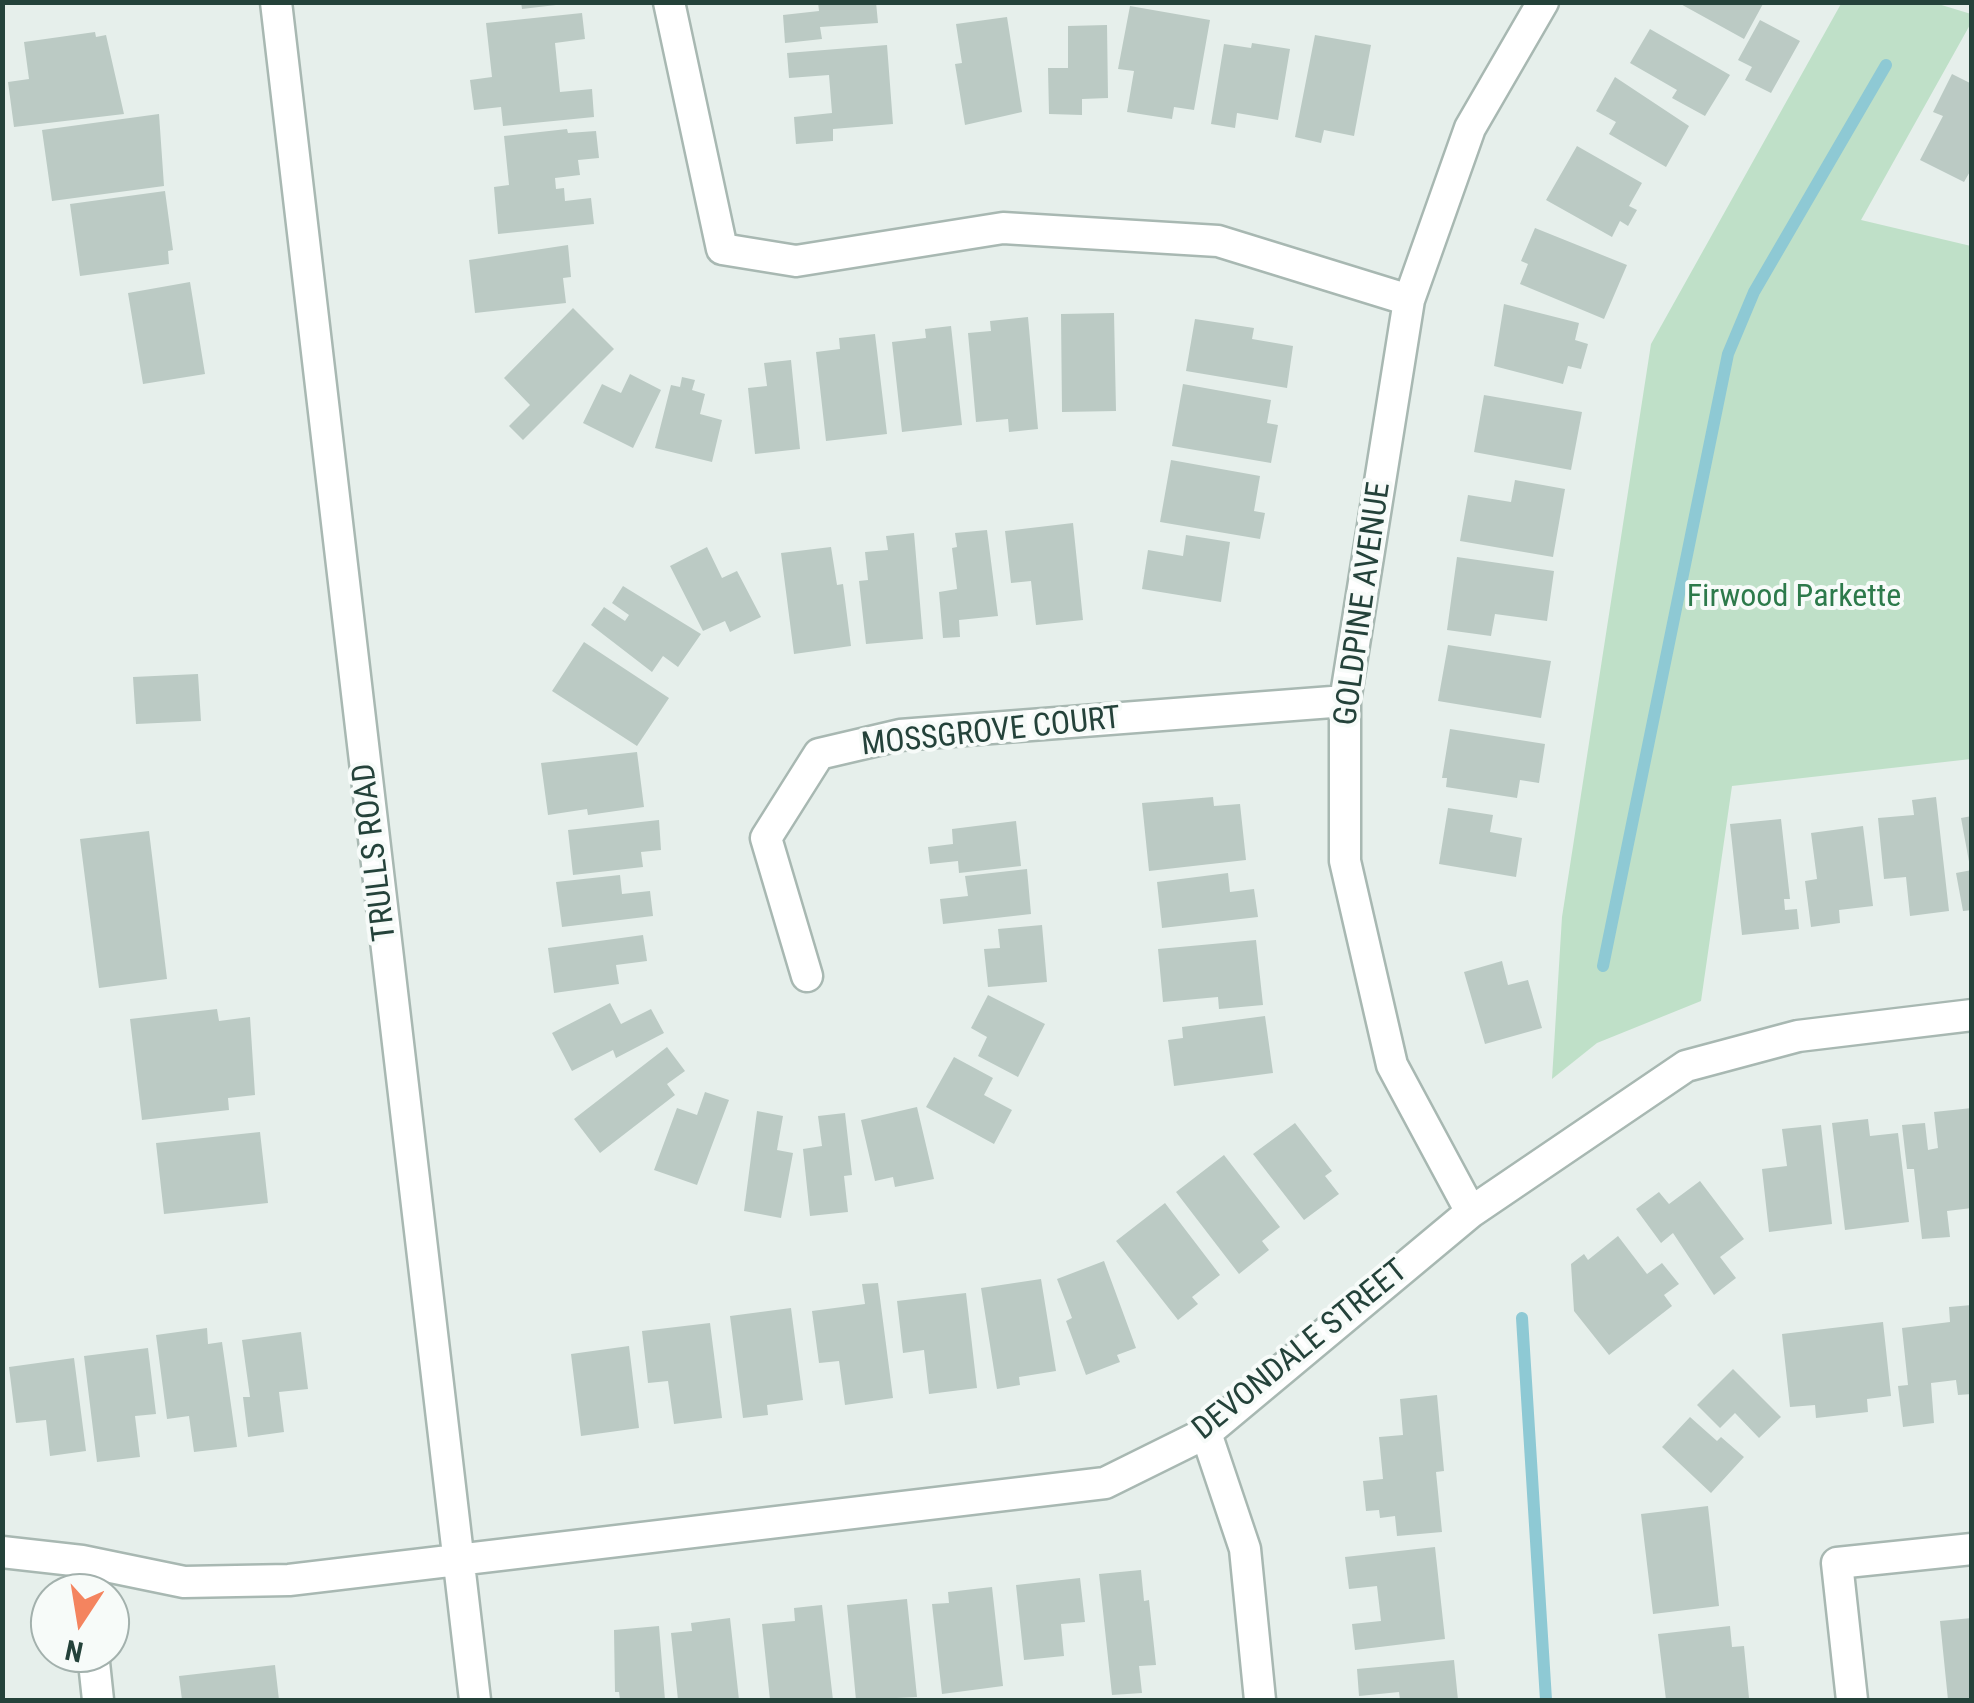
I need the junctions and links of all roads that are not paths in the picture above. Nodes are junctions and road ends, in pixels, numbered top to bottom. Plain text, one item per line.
1 (276, 2) edge
2 (669, 2) edge
3 (1543, 2) edge
4 (1409, 300) junction
5 (1345, 701) junction
6 (807, 976) dead end
7 (1972, 1015) edge
8 (1472, 1212) junction
9 (1206, 1434) junction
10 (1972, 1549) edge
11 (2, 1552) edge
12 (458, 1558) junction
13 (82, 1561) junction
14 (84, 1573) edge
15 (95, 1673) edge
16 (98, 1700) edge
17 (475, 1700) edge
18 (1260, 1700) edge
19 (1852, 1700) edge

1 - 12 street, TRULLS ROAD
2 - 4 street
3 - 4 street, GOLDPINE AVENUE
4 - 5 street, GOLDPINE AVENUE
5 - 6 street, MOSSGROVE COURT
5 - 8 street, GOLDPINE AVENUE
7 - 8 street, DEVONDALE STREET
8 - 9 street, DEVONDALE STREET
9 - 12 street, DEVONDALE STREET
9 - 18 street
10 - 19 street
11 - 13 street, DEVONDALE STREET
12 - 13 street, DEVONDALE STREET
12 - 17 street, TRULLS ROAD
13 - 14 street
15 - 16 street

